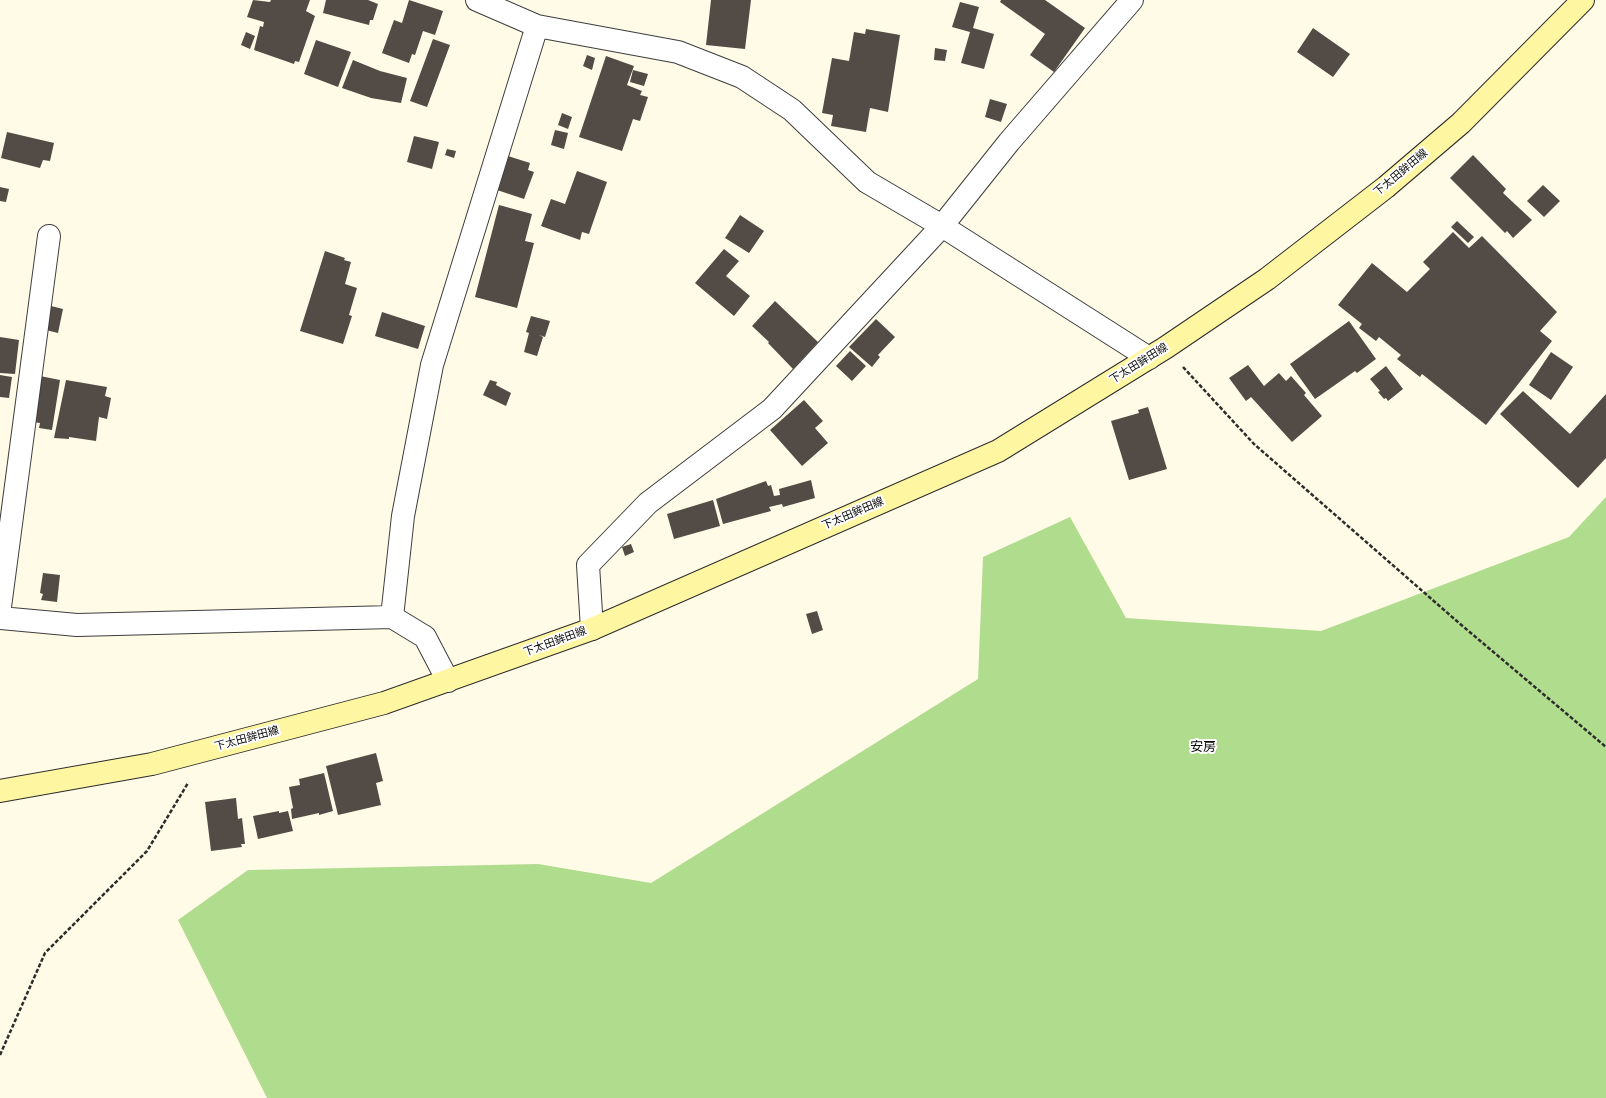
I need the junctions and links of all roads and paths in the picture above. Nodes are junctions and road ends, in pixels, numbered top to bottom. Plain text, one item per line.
1 (477, 0) edge
2 (1132, 0) edge
3 (1583, 0) edge
4 (537, 26) junction
5 (942, 226) junction
6 (49, 236) dead end
7 (1157, 353) junction
8 (0, 607) edge
9 (392, 617) junction
10 (0, 618) edge
11 (592, 629) junction
12 (448, 681) junction
13 (1606, 747) edge
14 (207, 750) junction
15 (0, 791) edge
16 (0, 1055) edge

1 - 4 street
2 - 5 street
3 - 7 main road, 下太田鉾田線
4 - 5 street
4 - 9 street
5 - 7 street
5 - 11 street
6 - 8 street
7 - 11 main road, 下太田鉾田線
7 - 13 path
9 - 10 street
9 - 12 street
11 - 12 main road, 下太田鉾田線
12 - 14 main road, 下太田鉾田線
14 - 15 main road, 下太田鉾田線
14 - 16 path

